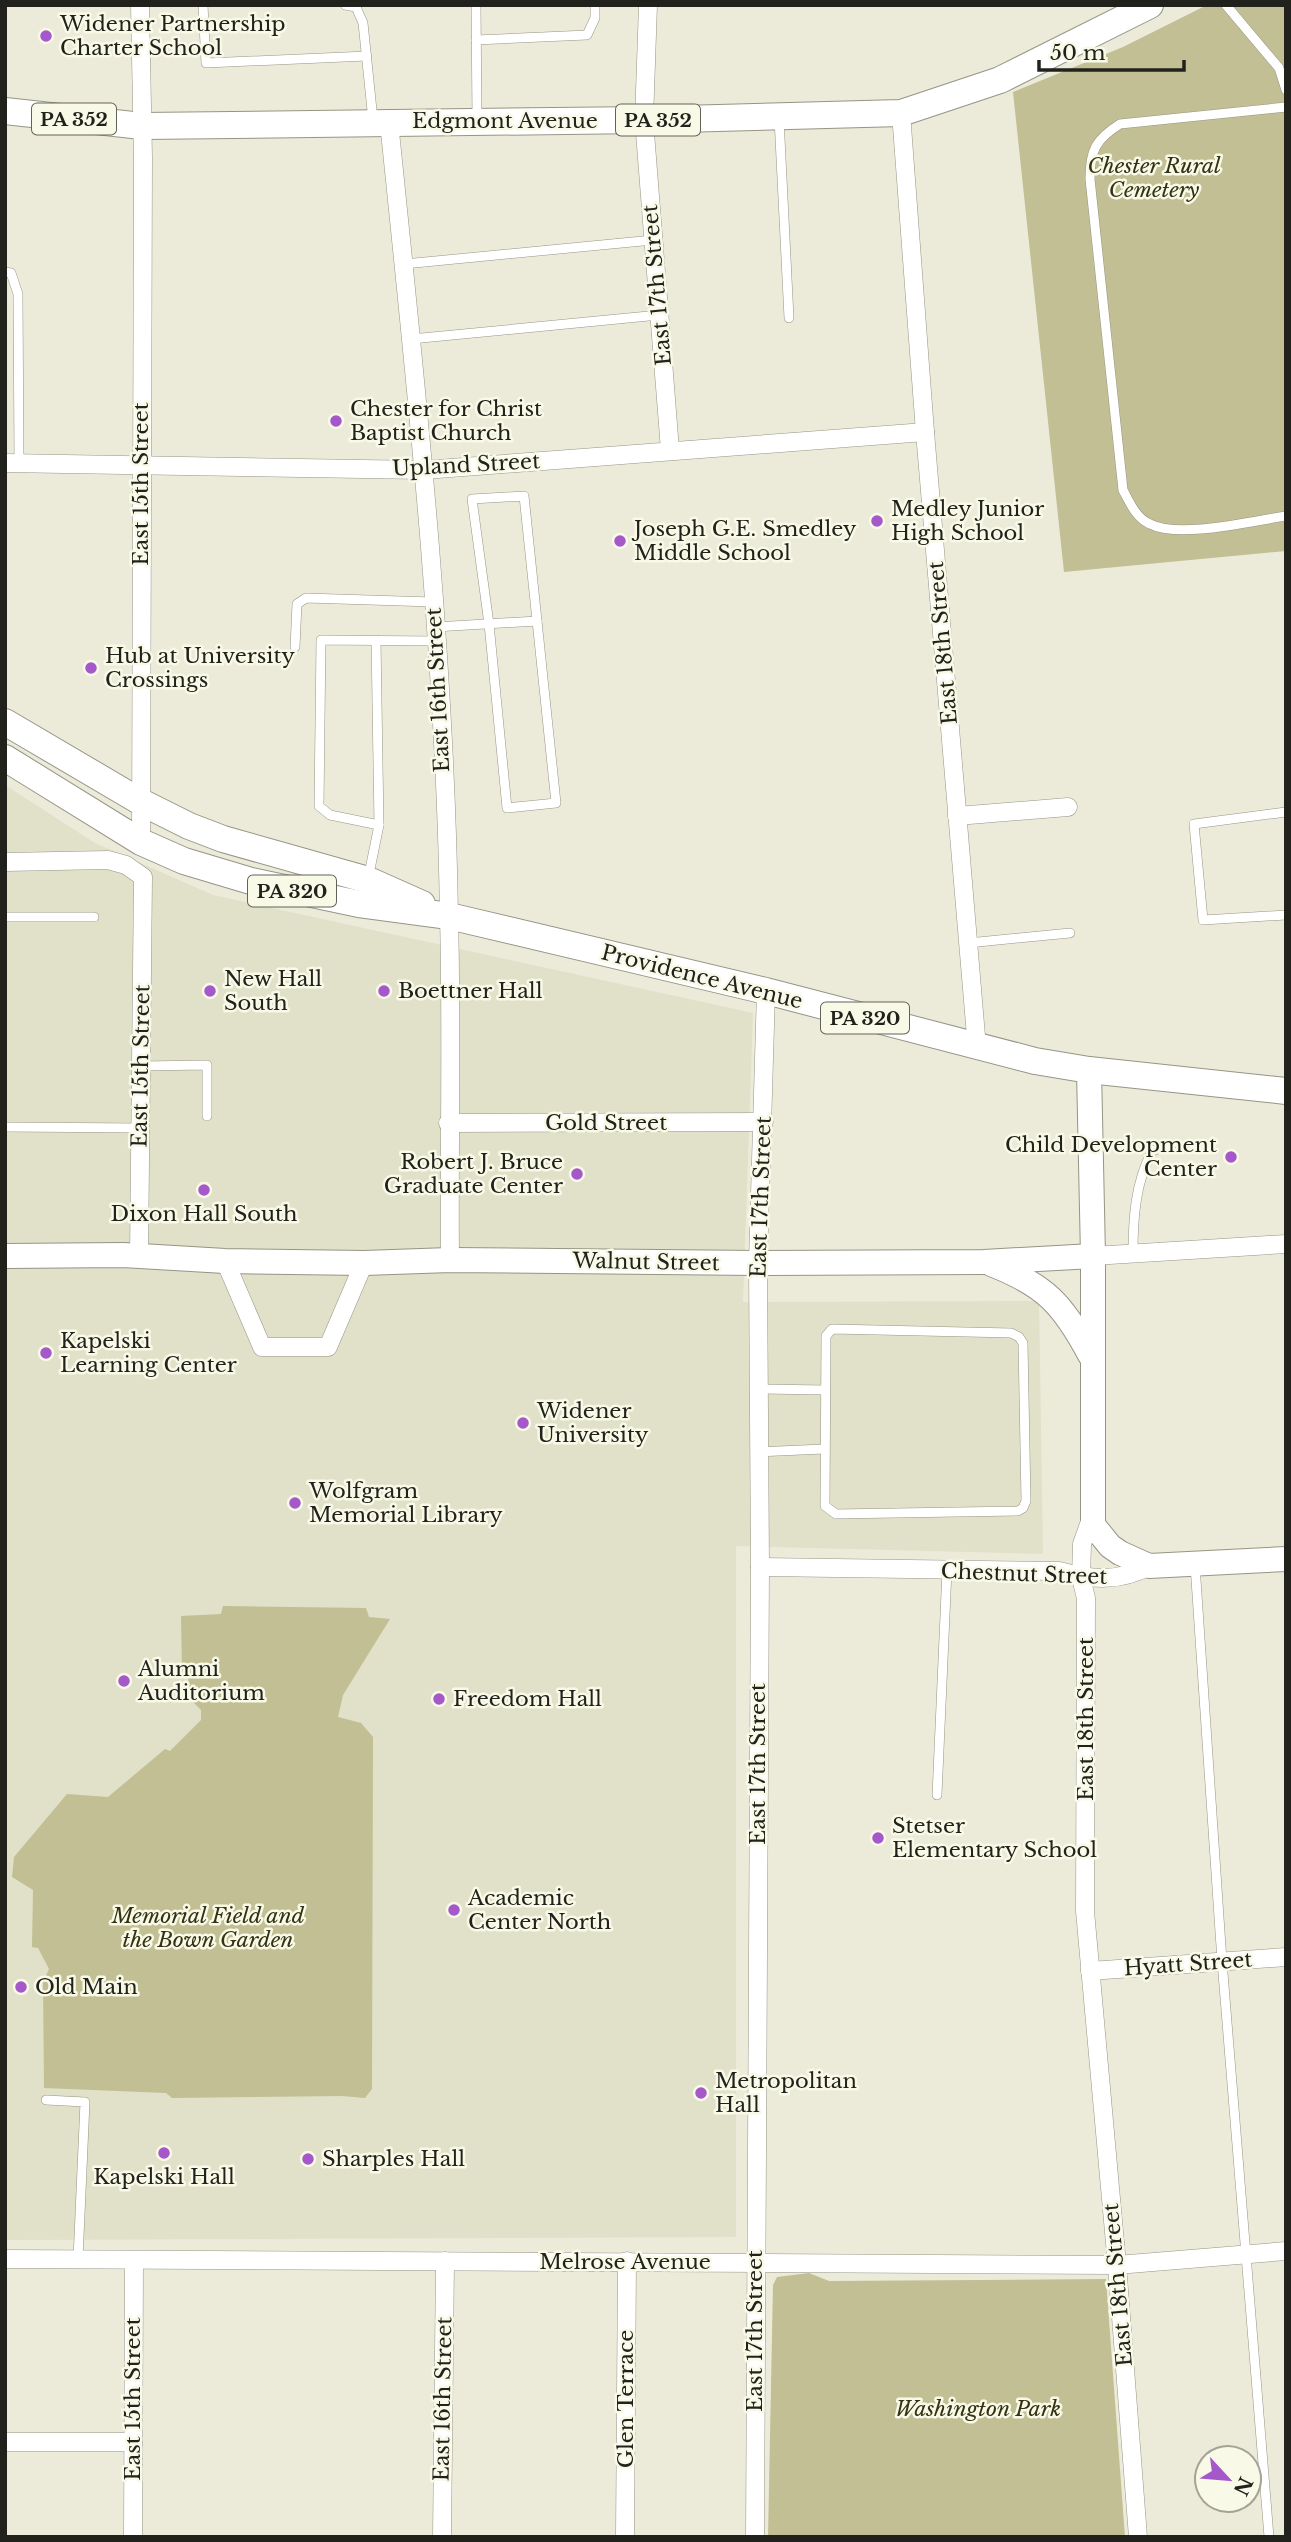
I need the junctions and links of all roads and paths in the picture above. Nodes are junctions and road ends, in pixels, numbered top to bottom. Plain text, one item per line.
1 (139, 5) edge
2 (203, 5) edge
3 (345, 5) edge
4 (476, 5) edge
5 (595, 5) edge
6 (648, 5) edge
7 (1150, 5) edge
8 (1226, 5) edge
9 (476, 40) junction
10 (367, 56) junction
11 (1286, 90) edge
12 (1286, 107) edge
13 (5, 111) edge
14 (901, 113) junction
15 (779, 116) junction
16 (644, 120) junction
17 (477, 121) junction
18 (381, 122) junction
19 (142, 126) junction
20 (653, 240) junction
21 (404, 264) junction
22 (5, 272) edge
23 (659, 315) junction
24 (789, 318) dead end
25 (411, 339) junction
26 (925, 432) junction
27 (670, 450) junction
28 (12, 463) edge
29 (141, 465) junction
30 (424, 470) junction
31 (1286, 516) edge
32 (433, 602) junction
33 (537, 621) junction
34 (489, 624) junction
35 (435, 634) junction
36 (376, 640) junction
37 (295, 647) dead end
38 (5, 722) edge
39 (5, 758) edge
40 (141, 802) junction
41 (1068, 807) dead end
42 (1286, 812) edge
43 (957, 816) junction
44 (379, 825) junction
45 (141, 842) junction
46 (5, 862) edge
47 (368, 880) junction
48 (1286, 915) edge
49 (449, 916) junction
50 (5, 917) edge
51 (94, 917) dead end
52 (1070, 933) dead end
53 (968, 943) junction
54 (766, 991) junction
55 (977, 1048) junction
56 (142, 1066) junction
57 (1088, 1070) junction
58 (1286, 1091) edge
59 (207, 1116) dead end
60 (764, 1122) junction
61 (448, 1123) junction
62 (5, 1128) edge
63 (141, 1128) junction
64 (1172, 1144) dead end
65 (1286, 1244) edge
66 (1133, 1254) junction
67 (5, 1256) edge
68 (139, 1256) junction
69 (1093, 1256) junction
70 (450, 1260) junction
71 (225, 1261) junction
72 (984, 1262) junction
73 (364, 1263) junction
74 (758, 1263) junction
75 (1092, 1359) junction
76 (759, 1390) junction
77 (825, 1390) junction
78 (824, 1449) junction
79 (759, 1452) junction
80 (1092, 1516) junction
81 (1286, 1559) edge
82 (1195, 1563) junction
83 (1149, 1566) junction
84 (760, 1567) junction
85 (947, 1570) junction
86 (1081, 1578) junction
87 (937, 1795) dead end
88 (1286, 1957) edge
89 (1222, 1961) junction
90 (1090, 1971) junction
91 (46, 2101) dead end
92 (1286, 2251) edge
93 (1247, 2254) junction
94 (5, 2259) edge
95 (78, 2259) junction
96 (134, 2261) junction
97 (445, 2261) junction
98 (627, 2261) junction
99 (755, 2263) junction
100 (1117, 2264) junction
101 (5, 2442) edge
102 (133, 2442) junction
103 (133, 2537) edge
104 (442, 2537) edge
105 (625, 2537) edge
106 (755, 2537) edge
107 (1138, 2537) edge
108 (1269, 2537) edge

1 - 19 street, East 15th Street
2 - 10 lane
3 - 10 lane
4 - 9 lane
5 - 9 lane
6 - 16 street, East 17th Street
7 - 14 main road, Edgmont Avenue / PA 352
8 - 11 lane
9 - 17 lane
10 - 18 lane
12 - 31 lane
13 - 19 main road, Edgmont Avenue / PA 352
14 - 15 main road, Edgmont Avenue / PA 352
14 - 26 street, East 18th Street
15 - 16 main road, Edgmont Avenue / PA 352
15 - 24 lane
16 - 17 main road, Edgmont Avenue / PA 352
16 - 20 street, East 17th Street
17 - 18 main road, Edgmont Avenue / PA 352
18 - 19 main road, Edgmont Avenue / PA 352
18 - 21 street, East 16th Street
19 - 29 street, East 15th Street
20 - 21 lane
20 - 23 street, East 17th Street
21 - 25 street, East 16th Street
22 - 28 lane
23 - 25 lane
23 - 27 street, East 17th Street
25 - 30 street, East 16th Street
26 - 27 street, Upland Street
26 - 43 street, East 18th Street
27 - 30 street, Upland Street
28 - 29 street, Upland Street
29 - 30 street, Upland Street
29 - 40 street, East 15th Street
30 - 32 street, East 16th Street
32 - 35 street, East 16th Street
32 - 37 lane
33 - 34 lane
33 - 34 lane
33 - 34 lane
34 - 35 lane
35 - 36 lane
35 - 49 street, East 16th Street
36 - 44 lane
36 - 44 lane
38 - 40 main road, Providence Avenue / PA 320
39 - 45 main road, Providence Avenue / PA 320
40 - 45 street, East 15th Street
40 - 47 main road, Providence Avenue / PA 320
41 - 43 street
42 - 48 lane
43 - 53 street, East 18th Street
44 - 47 lane
45 - 49 main road, Providence Avenue / PA 320
46 - 56 street, East 15th Street
47 - 49 main road, Providence Avenue / PA 320
49 - 54 main road, Providence Avenue / PA 320
49 - 61 street, East 16th Street
50 - 51 lane
52 - 53 lane
53 - 55 street, East 18th Street
54 - 55 main road, Providence Avenue / PA 320
54 - 60 street, East 17th Street
55 - 57 main road, Providence Avenue / PA 320
56 - 59 lane
56 - 63 street, East 15th Street
57 - 58 main road, Providence Avenue / PA 320
57 - 69 street, East 18th Street
60 - 61 street, Gold Street
60 - 74 street, East 17th Street
61 - 70 street, East 16th Street
62 - 63 lane
63 - 68 street, East 15th Street
64 - 66 lane
65 - 66 street, Walnut Street
66 - 69 street, Walnut Street
67 - 68 street, Walnut Street
68 - 71 street, Walnut Street
69 - 72 street, Walnut Street
69 - 75 street, East 18th Street
70 - 73 street, Walnut Street
70 - 74 street, Walnut Street
71 - 73 street, Walnut Street
71 - 73 street
72 - 74 street, Walnut Street
72 - 75 street
74 - 76 street, East 17th Street
75 - 80 street, East 18th Street
76 - 77 lane
76 - 79 street, East 17th Street
77 - 78 lane
77 - 78 lane
78 - 79 lane
79 - 84 street, East 17th Street
80 - 83 street
80 - 86 street, East 18th Street
81 - 82 street, Chestnut Street
82 - 83 street, Chestnut Street
82 - 89 lane
83 - 86 street, Chestnut Street
84 - 85 street, Chestnut Street
84 - 99 street, East 17th Street
85 - 86 street, Chestnut Street
85 - 87 lane
86 - 90 street, East 18th Street
88 - 89 street, Hyatt Street
89 - 90 street, Hyatt Street
89 - 93 lane
90 - 100 street, East 18th Street
91 - 95 lane
92 - 93 street, Melrose Avenue
93 - 100 street, Melrose Avenue
93 - 108 lane
94 - 95 street, Melrose Avenue
95 - 96 street, Melrose Avenue
96 - 97 street, Melrose Avenue
96 - 102 street, East 15th Street
97 - 98 street, Melrose Avenue
97 - 104 street, East 16th Street
98 - 99 street, Melrose Avenue
98 - 105 street, Glen Terrace
99 - 100 street, Melrose Avenue
99 - 106 street, East 17th Street
100 - 107 street, East 18th Street
101 - 102 street
102 - 103 street, East 15th Street

